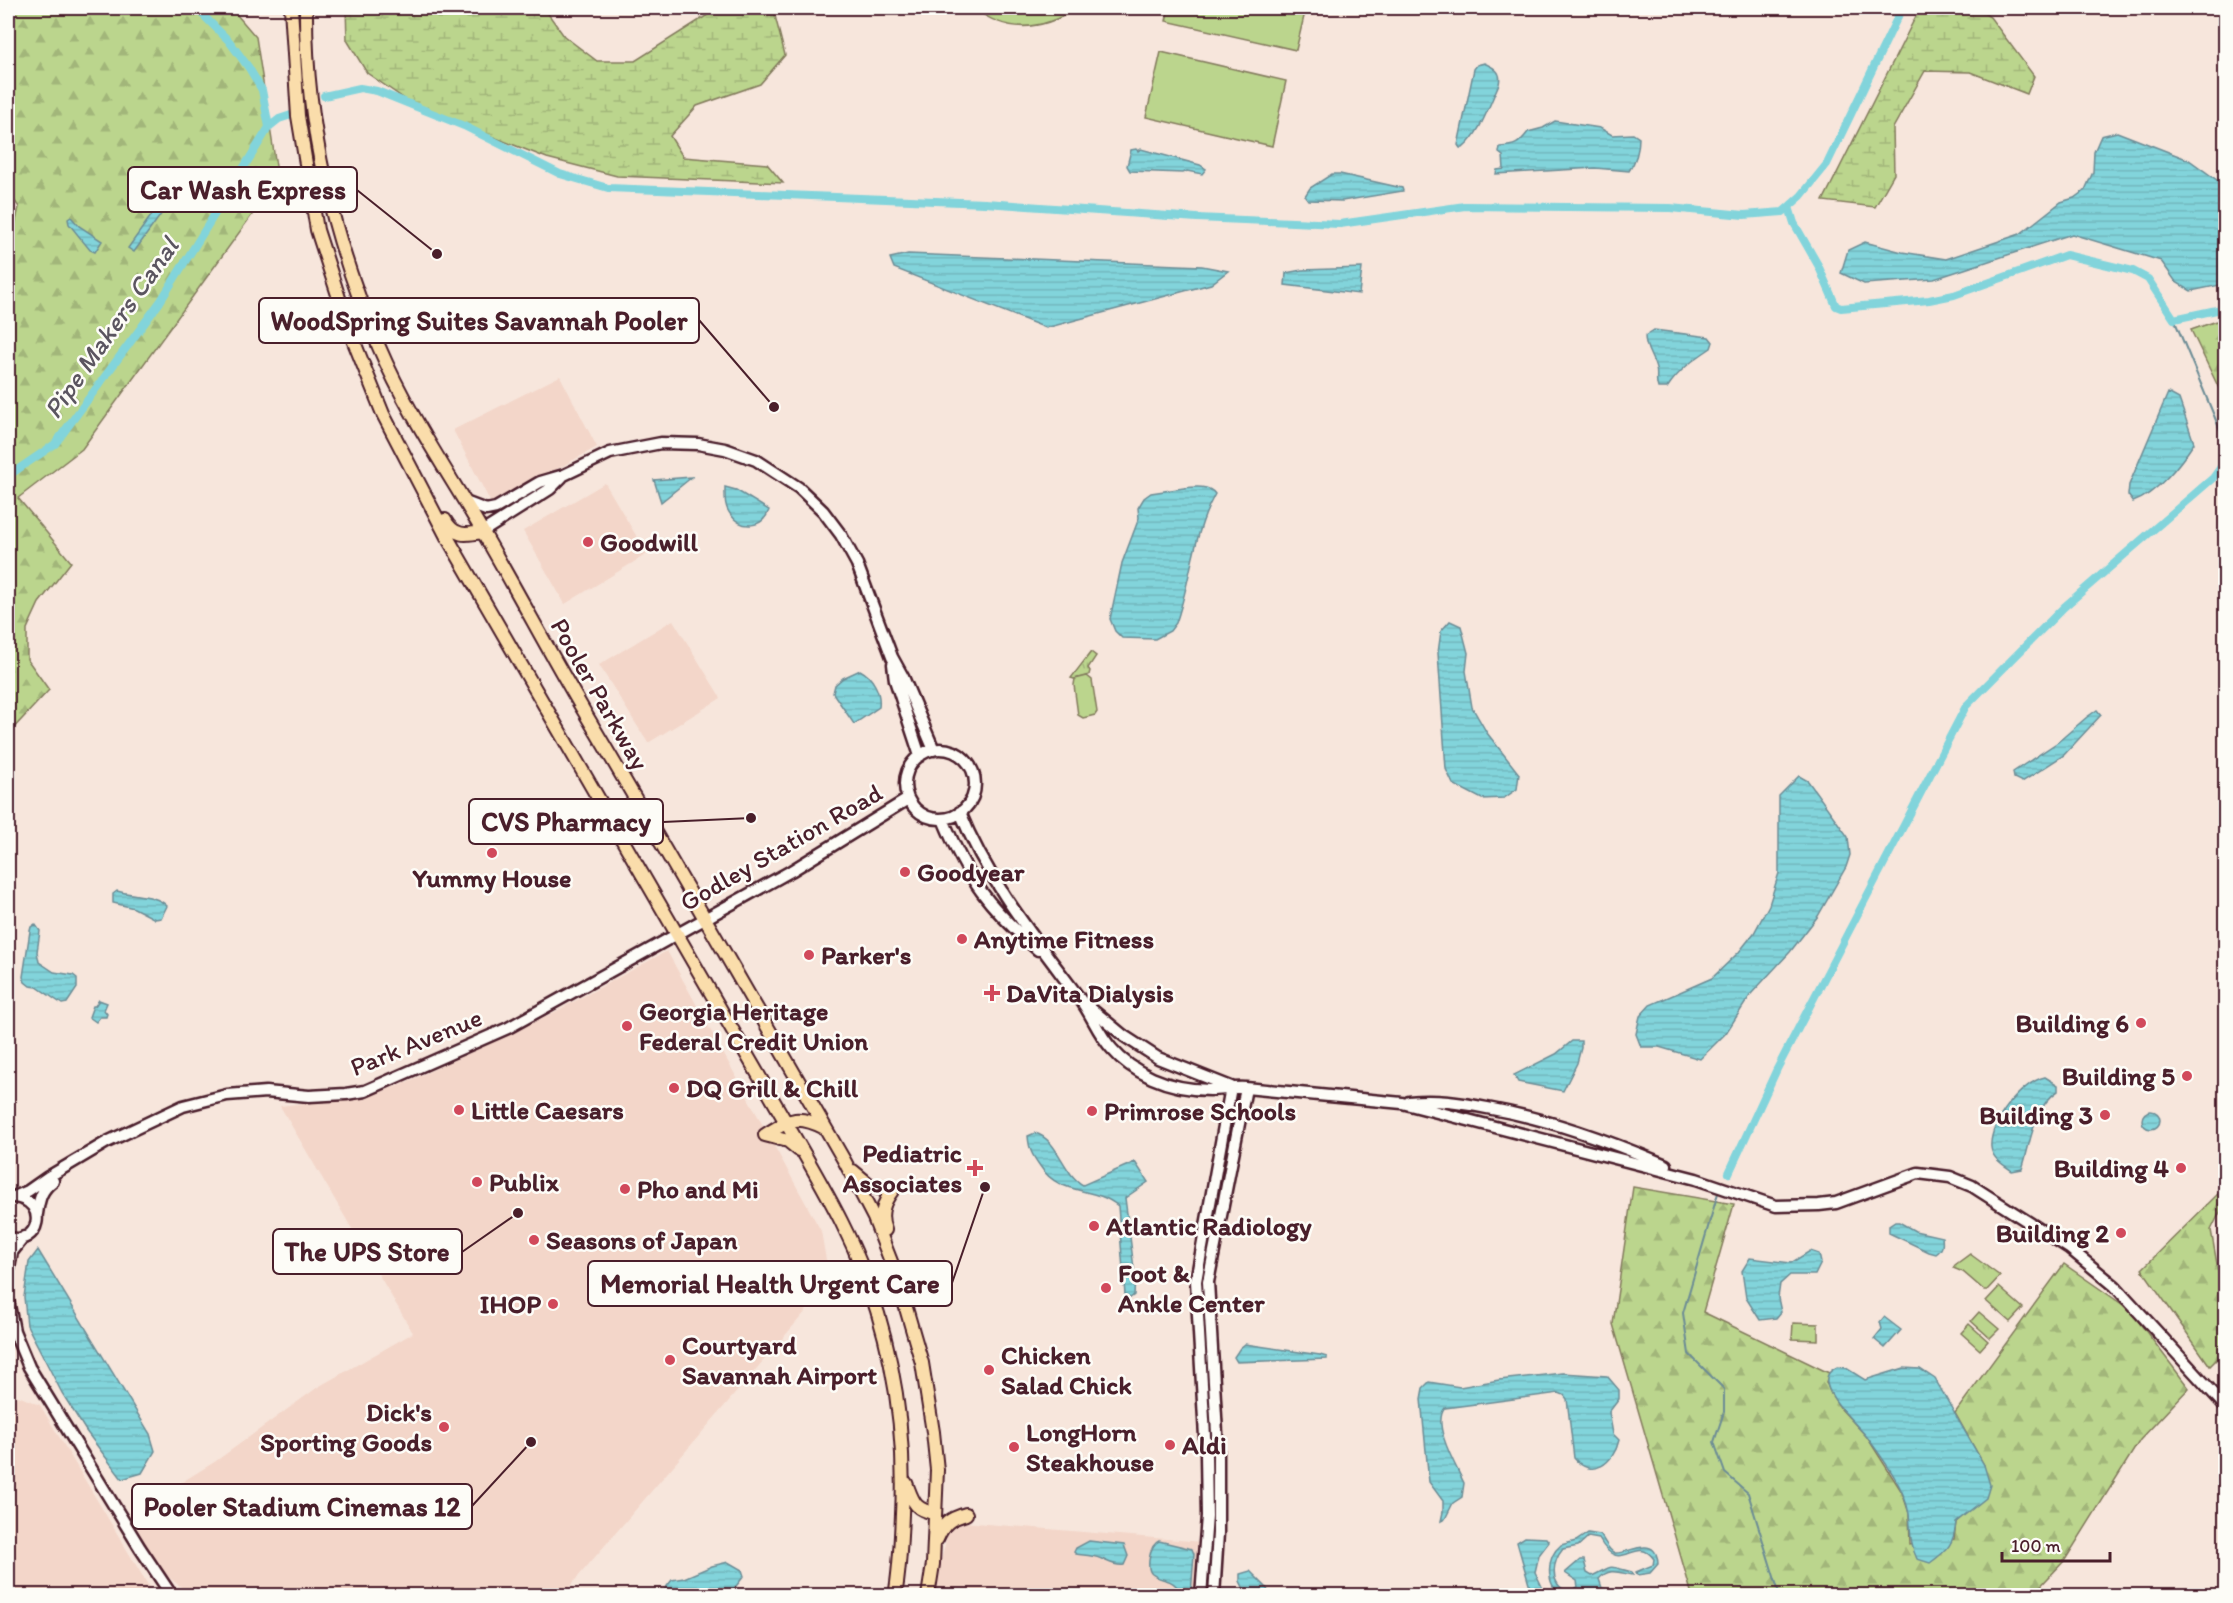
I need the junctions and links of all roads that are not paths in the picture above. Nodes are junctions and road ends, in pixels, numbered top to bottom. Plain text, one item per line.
1 (291, 8) edge
2 (306, 8) edge
3 (398, 443) junction
4 (564, 475) junction
5 (465, 502) junction
6 (482, 532) junction
7 (892, 657) junction
8 (934, 750) junction
9 (920, 756) junction
10 (908, 798) junction
11 (960, 812) junction
12 (943, 819) junction
13 (705, 918) junction
14 (677, 933) junction
15 (1048, 959) junction
16 (1082, 1002) junction
17 (1231, 1087) junction
18 (1246, 1088) junction
19 (770, 1094) junction
20 (1402, 1103) junction
21 (786, 1122) junction
22 (825, 1128) junction
23 (765, 1135) junction
24 (806, 1156) junction
25 (845, 1162) junction
26 (57, 1173) junction
27 (1696, 1179) junction
28 (10, 1198) edge
29 (37, 1215) junction
30 (8, 1237) edge
31 (24, 1237) junction
32 (8, 1274) edge
33 (897, 1277) junction
34 (8, 1300) edge
35 (2226, 1407) edge
36 (904, 1476) junction
37 (935, 1513) junction
38 (966, 1514) dead end
39 (933, 1548) junction
40 (172, 1596) edge
41 (895, 1596) edge
42 (928, 1596) edge
43 (1201, 1596) edge
44 (1214, 1596) edge

1 - 3 main road, Pooler Parkway
2 - 5 main road, Pooler Parkway
3 - 6 main road
3 - 14 main road, Pooler Parkway
4 - 5 street
4 - 6 street
4 - 7 street
5 - 6 main road, Pooler Parkway
6 - 13 main road, Pooler Parkway
7 - 8 street
7 - 9 street
8 - 9 street
8 - 11 street
9 - 10 street
10 - 12 street
10 - 13 street, Godley Station Road
11 - 12 street
11 - 15 street
12 - 15 street
13 - 14 street, Godley Station Road
13 - 22 main road, Pooler Parkway
14 - 19 main road, Pooler Parkway
14 - 26 street, Park Avenue
15 - 16 street
16 - 17 street
16 - 17 street
17 - 18 street
17 - 43 street
18 - 20 street
18 - 44 street
19 - 21 main road, Pooler Parkway
19 - 23 main road
20 - 27 street
20 - 27 street
21 - 22 main road
21 - 23 main road
21 - 24 main road, Pooler Parkway
22 - 25 main road, Pooler Parkway
23 - 24 main road
24 - 36 main road, Pooler Parkway
25 - 33 main road, Pooler Parkway
25 - 33 main road
26 - 28 street, Park Avenue
26 - 29 street, Park Avenue
27 - 35 street
28 - 29 street
29 - 31 street, Park Avenue
30 - 31 street
31 - 32 street, Park Avenue
33 - 37 main road, Pooler Parkway
34 - 40 street
36 - 37 main road
36 - 41 main road, Pooler Parkway
37 - 39 main road, Pooler Parkway
38 - 39 main road
39 - 42 main road, Pooler Parkway

